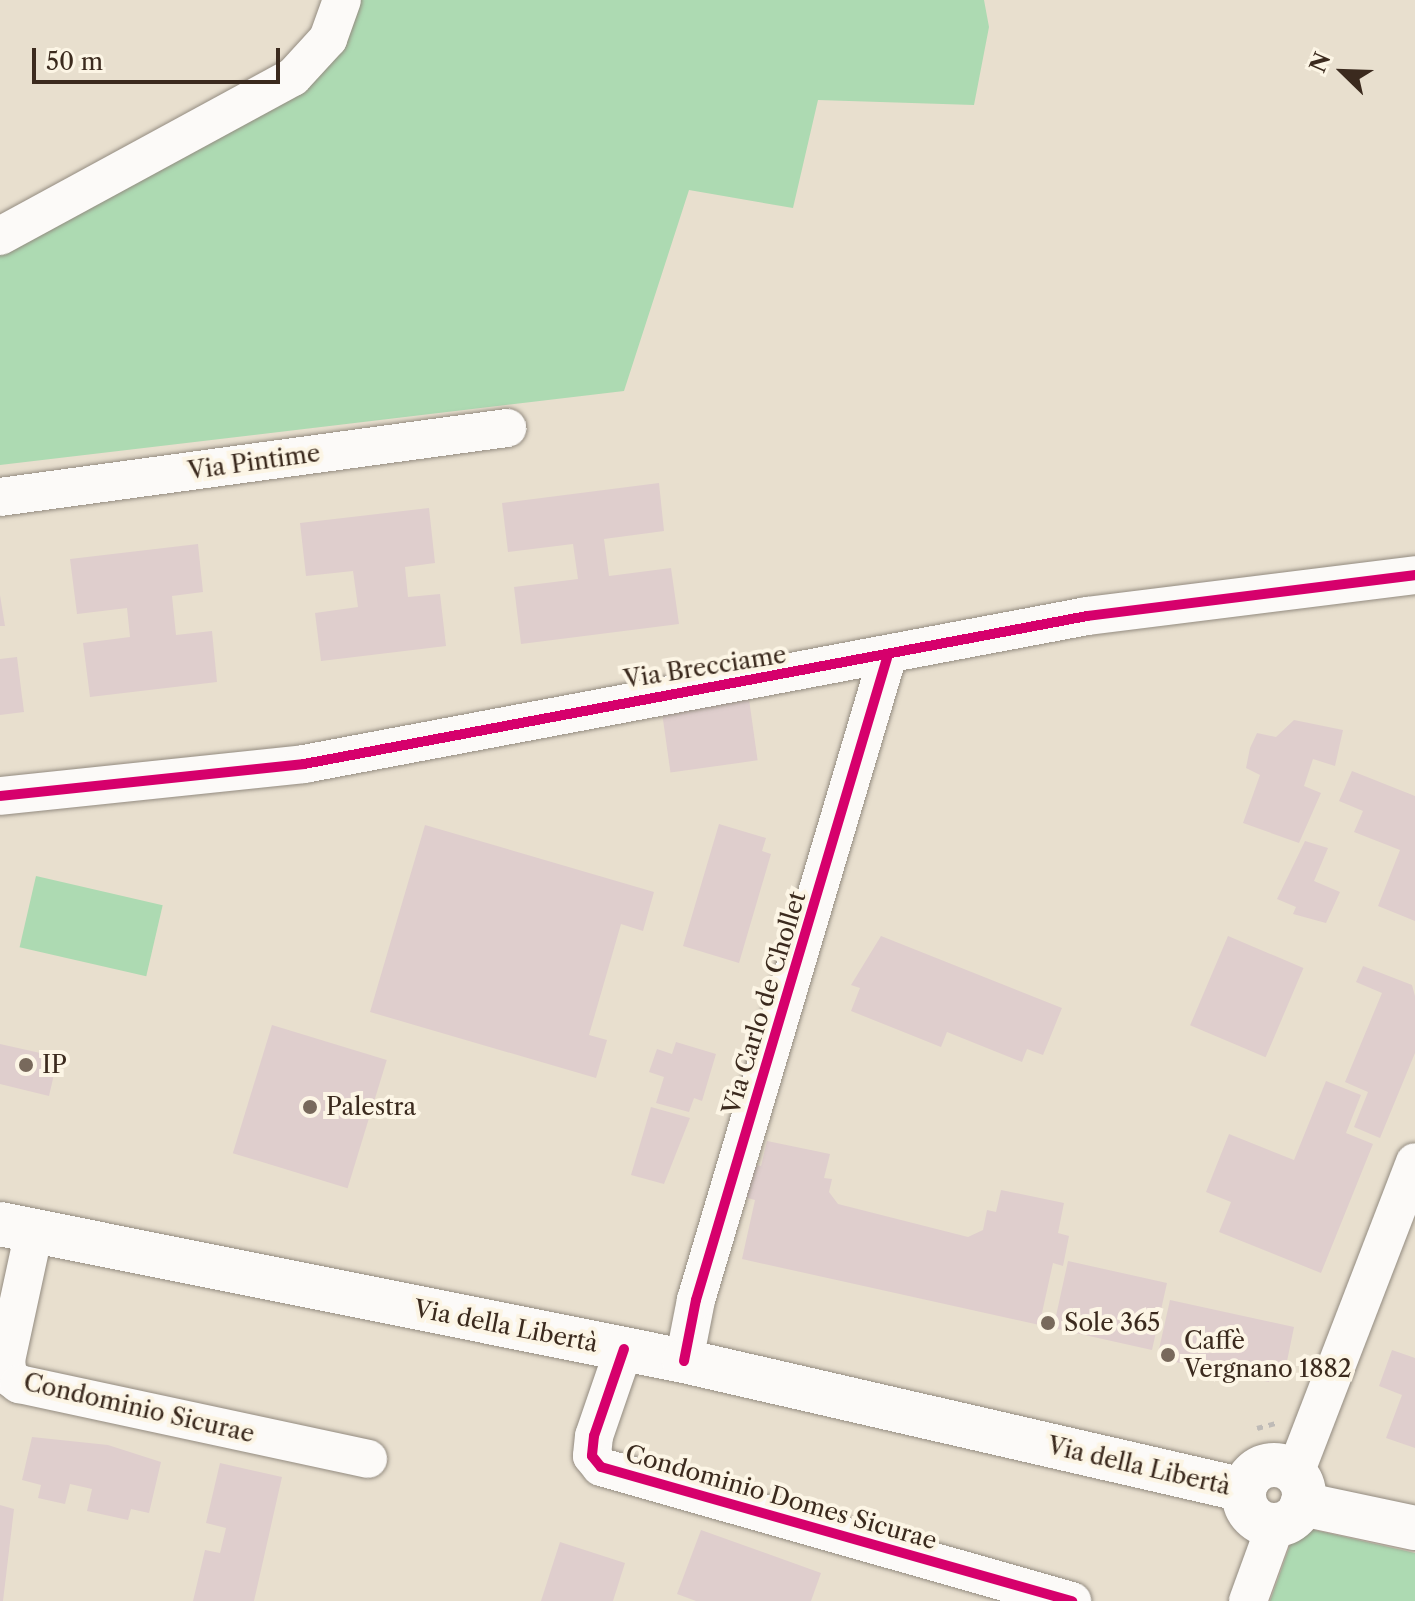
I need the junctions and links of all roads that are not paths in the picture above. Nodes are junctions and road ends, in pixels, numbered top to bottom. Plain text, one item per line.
1 (342, 0) edge
2 (0, 236) edge
3 (507, 428) dead end
4 (0, 497) edge
5 (1415, 575) edge
6 (887, 658) junction
7 (0, 796) edge
8 (1415, 1162) edge
9 (17, 1228) edge
10 (624, 1349) junction
11 (684, 1361) junction
12 (368, 1459) dead end
13 (1291, 1500) junction
14 (1415, 1528) edge
15 (1072, 1601) edge
16 (1248, 1601) edge

1 - 2 street
3 - 4 street, Via Pintime
5 - 6 street, Via Brecciame
6 - 7 street, Via Brecciame
6 - 11 street, Via Carlo de Chollet
8 - 13 street
9 - 10 main road, Via della Libertà
9 - 12 street, Condominio Sicurae
10 - 11 main road, Via della Libertà
10 - 15 street, Condominio Domes Sicurae
11 - 13 main road, Via della Libertà
13 - 14 main road
13 - 16 street

